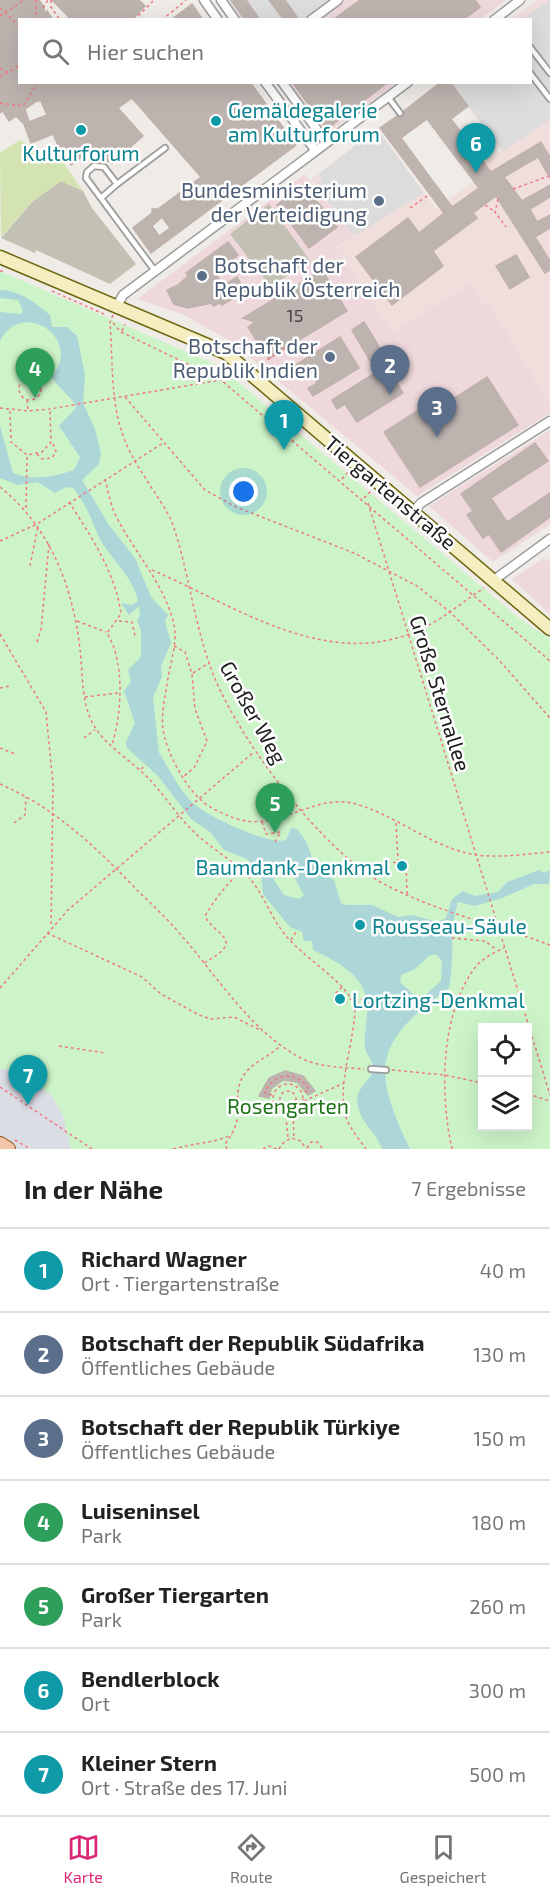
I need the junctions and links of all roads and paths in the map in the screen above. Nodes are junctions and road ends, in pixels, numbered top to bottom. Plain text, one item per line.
1 (24, 0) edge
2 (36, 0) edge
3 (50, 0) edge
4 (154, 0) edge
5 (186, 0) edge
6 (204, 0) edge
7 (221, 0) edge
8 (338, 0) edge
9 (520, 0) edge
10 (0, 8) edge
11 (43, 8) dead end
12 (4, 14) junction
13 (507, 15) edge
14 (0, 16) edge
15 (36, 18) edge
16 (59, 18) edge
17 (136, 18) edge
18 (164, 18) edge
19 (217, 18) edge
20 (234, 18) edge
21 (314, 18) edge
22 (18, 25) edge
23 (533, 54) edge
24 (18, 66) edge
25 (0, 68) edge
26 (7, 72) junction
27 (550, 72) edge
28 (532, 74) edge
29 (0, 77) edge
30 (35, 84) edge
31 (266, 84) edge
32 (283, 84) edge
33 (405, 84) edge
34 (388, 97) junction
35 (550, 99) edge
36 (0, 104) edge
37 (400, 113) dead end
38 (326, 142) junction
39 (165, 148) dead end
40 (315, 150) junction
41 (549, 176) edge
42 (117, 184) junction
43 (513, 189) dead end
44 (430, 194) dead end
45 (101, 198) junction
46 (498, 199) dead end
47 (485, 205) dead end
48 (410, 208) dead end
49 (495, 212) junction
50 (506, 226) dead end
51 (0, 257) edge
52 (0, 271) edge
53 (155, 271) junction
54 (7, 272) dead end
55 (48, 289) dead end
56 (115, 310) junction
57 (106, 315) dead end
58 (113, 323) dead end
59 (125, 324) dead end
60 (122, 332) junction
61 (285, 348) dead end
62 (262, 363) dead end
63 (235, 366) dead end
64 (221, 380) junction
65 (125, 397) junction
66 (115, 398) junction
67 (27, 399) junction
68 (0, 408) edge
69 (50, 409) junction
70 (10, 410) junction
71 (28, 411) junction
72 (550, 421) edge
73 (51, 442) junction
74 (164, 443) junction
75 (37, 454) junction
76 (27, 455) junction
77 (135, 462) junction
78 (351, 469) dead end
79 (105, 479) junction
80 (341, 481) junction
81 (0, 488) edge
82 (373, 488) dead end
83 (363, 500) junction
84 (69, 502) junction
85 (368, 503) junction
86 (26, 510) junction
87 (414, 512) junction
88 (38, 525) junction
89 (550, 539) edge
90 (0, 541) edge
91 (50, 543) junction
92 (30, 566) dead end
93 (387, 568) junction
94 (151, 570) junction
95 (492, 582) junction
96 (188, 586) junction
97 (474, 594) junction
98 (450, 612) junction
99 (77, 621) junction
100 (118, 621) junction
101 (550, 629) edge
102 (107, 633) junction
103 (0, 634) edge
104 (407, 634) junction
105 (135, 636) dead end
106 (37, 642) dead end
107 (174, 646) junction
108 (550, 661) edge
109 (209, 663) junction
110 (192, 674) junction
111 (10, 686) dead end
112 (0, 688) edge
113 (119, 692) junction
114 (85, 697) junction
115 (550, 718) edge
116 (97, 729) junction
117 (84, 738) dead end
118 (112, 745) junction
119 (0, 748) edge
120 (255, 751) junction
121 (15, 754) dead end
122 (146, 765) dead end
123 (140, 770) junction
124 (183, 777) junction
125 (0, 784) edge
126 (26, 796) junction
127 (199, 799) junction
128 (52, 811) junction
129 (303, 811) junction
130 (179, 814) junction
131 (262, 822) junction
132 (396, 822) junction
133 (14, 823) dead end
134 (275, 842) dead end
135 (550, 852) edge
136 (476, 855) junction
137 (398, 861) junction
138 (250, 864) dead end
139 (356, 864) junction
140 (115, 867) junction
141 (240, 872) junction
142 (407, 895) junction
143 (499, 926) junction
144 (50, 928) junction
145 (297, 930) dead end
146 (46, 933) junction
147 (453, 938) dead end
148 (291, 941) junction
149 (550, 945) edge
150 (504, 947) junction
151 (498, 951) junction
152 (204, 963) junction
153 (343, 986) junction
154 (0, 987) edge
155 (366, 997) dead end
156 (352, 998) junction
157 (355, 1004) junction
158 (265, 1032) junction
159 (281, 1045) junction
160 (59, 1046) dead end
161 (106, 1053) dead end
162 (348, 1067) junction
163 (371, 1069) joint
164 (386, 1070) joint
165 (285, 1075) junction
166 (445, 1076) junction
167 (344, 1082) junction
168 (478, 1082) edge
169 (286, 1084) junction
170 (0, 1087) edge
171 (297, 1087) junction
172 (276, 1089) junction
173 (293, 1093) junction
174 (302, 1093) junction
175 (281, 1094) junction
176 (273, 1095) junction
177 (532, 1095) edge
178 (550, 1095) edge
179 (303, 1101) junction
180 (550, 1101) edge
181 (294, 1104) junction
182 (282, 1106) junction
183 (299, 1109) junction
184 (278, 1111) junction
185 (285, 1114) junction
186 (292, 1114) junction
187 (294, 1126) junction
188 (300, 1126) dead end
189 (282, 1127) dead end
190 (286, 1127) junction
191 (232, 1134) junction
192 (295, 1138) junction
193 (288, 1139) junction
194 (0, 1144) edge
195 (8, 1149) edge
196 (92, 1149) edge
197 (173, 1149) edge
198 (227, 1149) edge
199 (263, 1149) edge
200 (278, 1149) edge
201 (306, 1149) edge
202 (323, 1149) edge
203 (366, 1149) edge
204 (452, 1149) edge

1 - 12 path
2 - 15 path
3 - 11 path
3 - 16 path
4 - 17 path
5 - 18 path
6 - 19 street
7 - 20 street
8 - 21 street
9 - 13 street
10 - 12 path
12 - 14 path
12 - 22 path
23 - 27 lane
24 - 26 path
25 - 26 path
26 - 29 path
28 - 35 lane
30 - 36 path
31 - 40 street
32 - 38 street
33 - 34 street
34 - 37 lane
34 - 38 street
38 - 40 street
39 - 42 lane
40 - 53 street
41 - 43 path
42 - 45 lane
42 - 45 lane
44 - 48 path
45 - 53 lane
46 - 49 path
47 - 49 path
49 - 50 path
51 - 56 main road, Tiergartenstraße
52 - 54 path
53 - 56 street
55 - 57 path
56 - 66 path, Großer Weg
56 - 87 main road, Tiergartenstraße
58 - 60 path
59 - 60 path
60 - 64 path
61 - 62 path
63 - 64 path
64 - 65 path
64 - 80 path
65 - 66 path
65 - 74 path
66 - 69 path
66 - 77 path, Großer Weg
67 - 67 path
67 - 71 path
68 - 70 path
69 - 71 path
69 - 73 path
70 - 71 path
70 - 76 path
72 - 87 street
73 - 75 path
73 - 75 path
74 - 77 path
74 - 93 path
75 - 76 path
76 - 86 path
77 - 79 path
77 - 96 path, Großer Weg
78 - 80 path
79 - 84 path
79 - 94 path
80 - 83 path
81 - 86 path
82 - 83 path
83 - 85 path
84 - 88 path
84 - 100 path
85 - 93 path, Große Sternallee
85 - 97 path
86 - 88 path
87 - 95 main road, Tiergartenstraße
88 - 90 path
88 - 91 path
88 - 92 path
89 - 95 street
91 - 99 path
91 - 106 path
93 - 98 path
93 - 104 path, Große Sternallee
94 - 96 path
94 - 107 path
95 - 97 path
95 - 101 main road, Tiergartenstraße
96 - 104 path
96 - 109 path, Großer Weg
97 - 98 path
97 - 108 path
98 - 104 path
98 - 115 path
99 - 102 path
99 - 114 path
100 - 102 path
100 - 105 path
102 - 113 path
103 - 128 path
104 - 136 path, Große Sternallee
107 - 110 path
107 - 124 path
109 - 110 path
109 - 120 path, Großer Weg
110 - 124 path
111 - 112 path
113 - 114 path
113 - 118 path
114 - 116 path
116 - 117 path
116 - 118 path
118 - 123 path
119 - 121 path
120 - 127 path
120 - 129 path, Großer Weg
122 - 123 path
123 - 130 path
124 - 127 path
125 - 126 path
126 - 128 path
126 - 133 path
127 - 130 path
127 - 131 path
128 - 140 path
128 - 144 path
129 - 131 path
129 - 132 path
129 - 139 path, Großer Weg
130 - 140 path
130 - 141 path
131 - 134 path
132 - 136 path
132 - 137 path
135 - 136 path
136 - 143 path, Große Sternallee
137 - 139 path
137 - 142 path
138 - 141 path
139 - 142 path, Großer Weg
140 - 144 path
140 - 152 path
141 - 148 path
141 - 152 path
142 - 143 path, Großer Weg
143 - 149 path, Großer Weg
143 - 150 path
144 - 146 path
145 - 148 path
146 - 154 path
146 - 158 path
147 - 151 path
148 - 153 path
150 - 151 path
150 - 178 path
151 - 166 path
152 - 158 path
153 - 156 path
153 - 156 path
155 - 157 path
156 - 157 path
157 - 162 path
158 - 159 path
159 - 162 path
159 - 191 path
160 - 161 path
162 - 163 path
162 - 167 path
163 - 164 lane
164 - 166 path
165 - 169 path
165 - 174 path
165 - 176 path
166 - 168 path
166 - 204 path
167 - 179 path
167 - 203 path
169 - 171 path
169 - 172 path
170 - 196 path
171 - 173 path
171 - 174 path
172 - 175 path
172 - 176 path
173 - 175 path
173 - 181 path
174 - 179 path
175 - 182 path
176 - 184 path
177 - 180 path
179 - 183 path
181 - 182 path
181 - 183 path
182 - 184 path
183 - 186 path
184 - 185 path
185 - 186 path
185 - 190 path
186 - 187 path
187 - 188 path
187 - 192 path
189 - 190 path
190 - 193 path
191 - 197 path
191 - 198 path
192 - 193 path
192 - 201 path
193 - 200 path
194 - 195 main road
199 - 200 path
201 - 202 path

